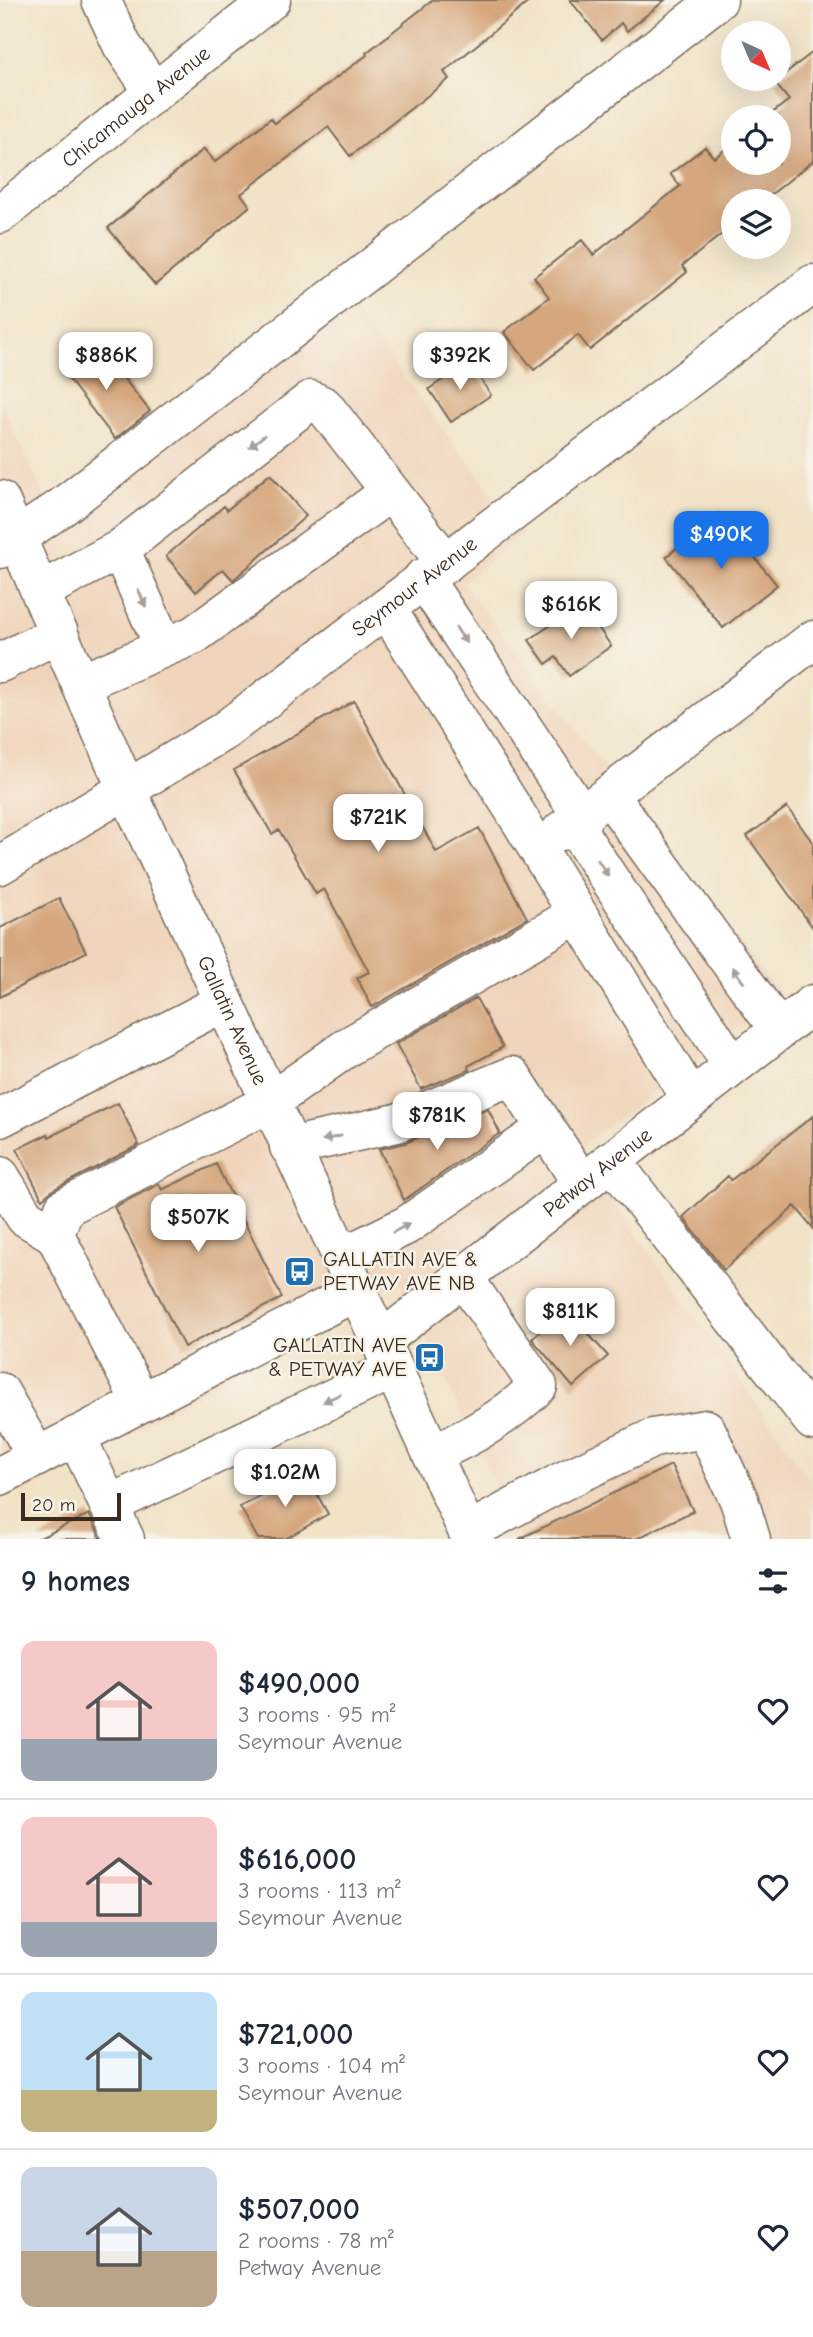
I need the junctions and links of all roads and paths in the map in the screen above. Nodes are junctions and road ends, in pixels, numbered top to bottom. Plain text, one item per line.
1 (101, 0) edge
2 (271, 0) edge
3 (718, 0) edge
4 (154, 92) junction
5 (0, 214) edge
6 (813, 284) edge
7 (390, 492) junction
8 (0, 500) edge
9 (8, 544) edge
10 (120, 549) junction
11 (434, 570) junction
12 (41, 591) junction
13 (386, 608) junction
14 (59, 633) junction
15 (813, 640) edge
16 (164, 647) junction
17 (0, 663) edge
18 (81, 683) junction
19 (127, 790) junction
20 (596, 806) junction
21 (537, 849) junction
22 (0, 865) edge
23 (576, 915) junction
24 (223, 1002) junction
25 (813, 1004) edge
26 (779, 1030) junction
27 (732, 1065) junction
28 (690, 1097) junction
29 (270, 1103) junction
30 (0, 1118) edge
31 (545, 1129) junction
32 (289, 1147) junction
33 (596, 1171) junction
34 (0, 1176) edge
35 (55, 1235) junction
36 (340, 1258) junction
37 (464, 1278) junction
38 (355, 1292) junction
39 (388, 1355) junction
40 (0, 1392) edge
41 (141, 1402) junction
42 (813, 1421) edge
43 (76, 1436) junction
44 (432, 1454) junction
45 (37, 1457) junction
46 (0, 1476) edge
47 (109, 1505) junction
48 (469, 1536) edge
49 (125, 1539) edge
50 (751, 1539) edge

1 - 4 street
2 - 4 street, Chicamauga Avenue
3 - 9 street
4 - 5 street, Chicamauga Avenue
6 - 11 street, Seymour Avenue
7 -> 10 street
7 - 11 street
7 - 16 street
8 - 9 street, Gallatin Avenue
9 - 12 street, Gallatin Avenue
10 - 12 street
10 -> 16 street
11 - 13 street, Seymour Avenue
11 -> 20 street
12 - 14 street, Gallatin Avenue
13 - 19 street, Seymour Avenue
13 - 21 street
14 - 17 street
14 - 18 street, Gallatin Avenue
15 - 20 street
16 - 18 street
18 - 19 street, Gallatin Avenue
19 - 22 street, Seymour Avenue
19 - 24 street, Gallatin Avenue
20 - 21 street
26 -> 20 street
20 -> 27 street
21 - 23 street
23 - 28 street
23 - 29 street
24 - 29 street, Gallatin Avenue
24 - 30 street
25 - 26 street, Petway Avenue
26 - 27 street, Petway Avenue
27 - 28 street, Petway Avenue
28 - 33 street, Petway Avenue
29 - 32 street, Gallatin Avenue
29 - 35 street
31 -> 32 street
31 - 33 street
36 -> 31 street
32 - 36 street, Gallatin Avenue
33 - 37 street, Petway Avenue
33 - 42 street
34 - 35 street
35 - 41 street
36 - 38 street, Gallatin Avenue
37 - 39 street, Petway Avenue
37 - 44 street
38 - 39 street, Gallatin Avenue
38 - 41 street
39 - 44 street, Gallatin Avenue
39 -> 47 street, Petway Avenue
40 - 45 street
41 - 43 street
43 - 45 street
43 - 47 street
44 - 48 street, Gallatin Avenue
45 - 46 street
47 - 49 street
48 - 50 street

